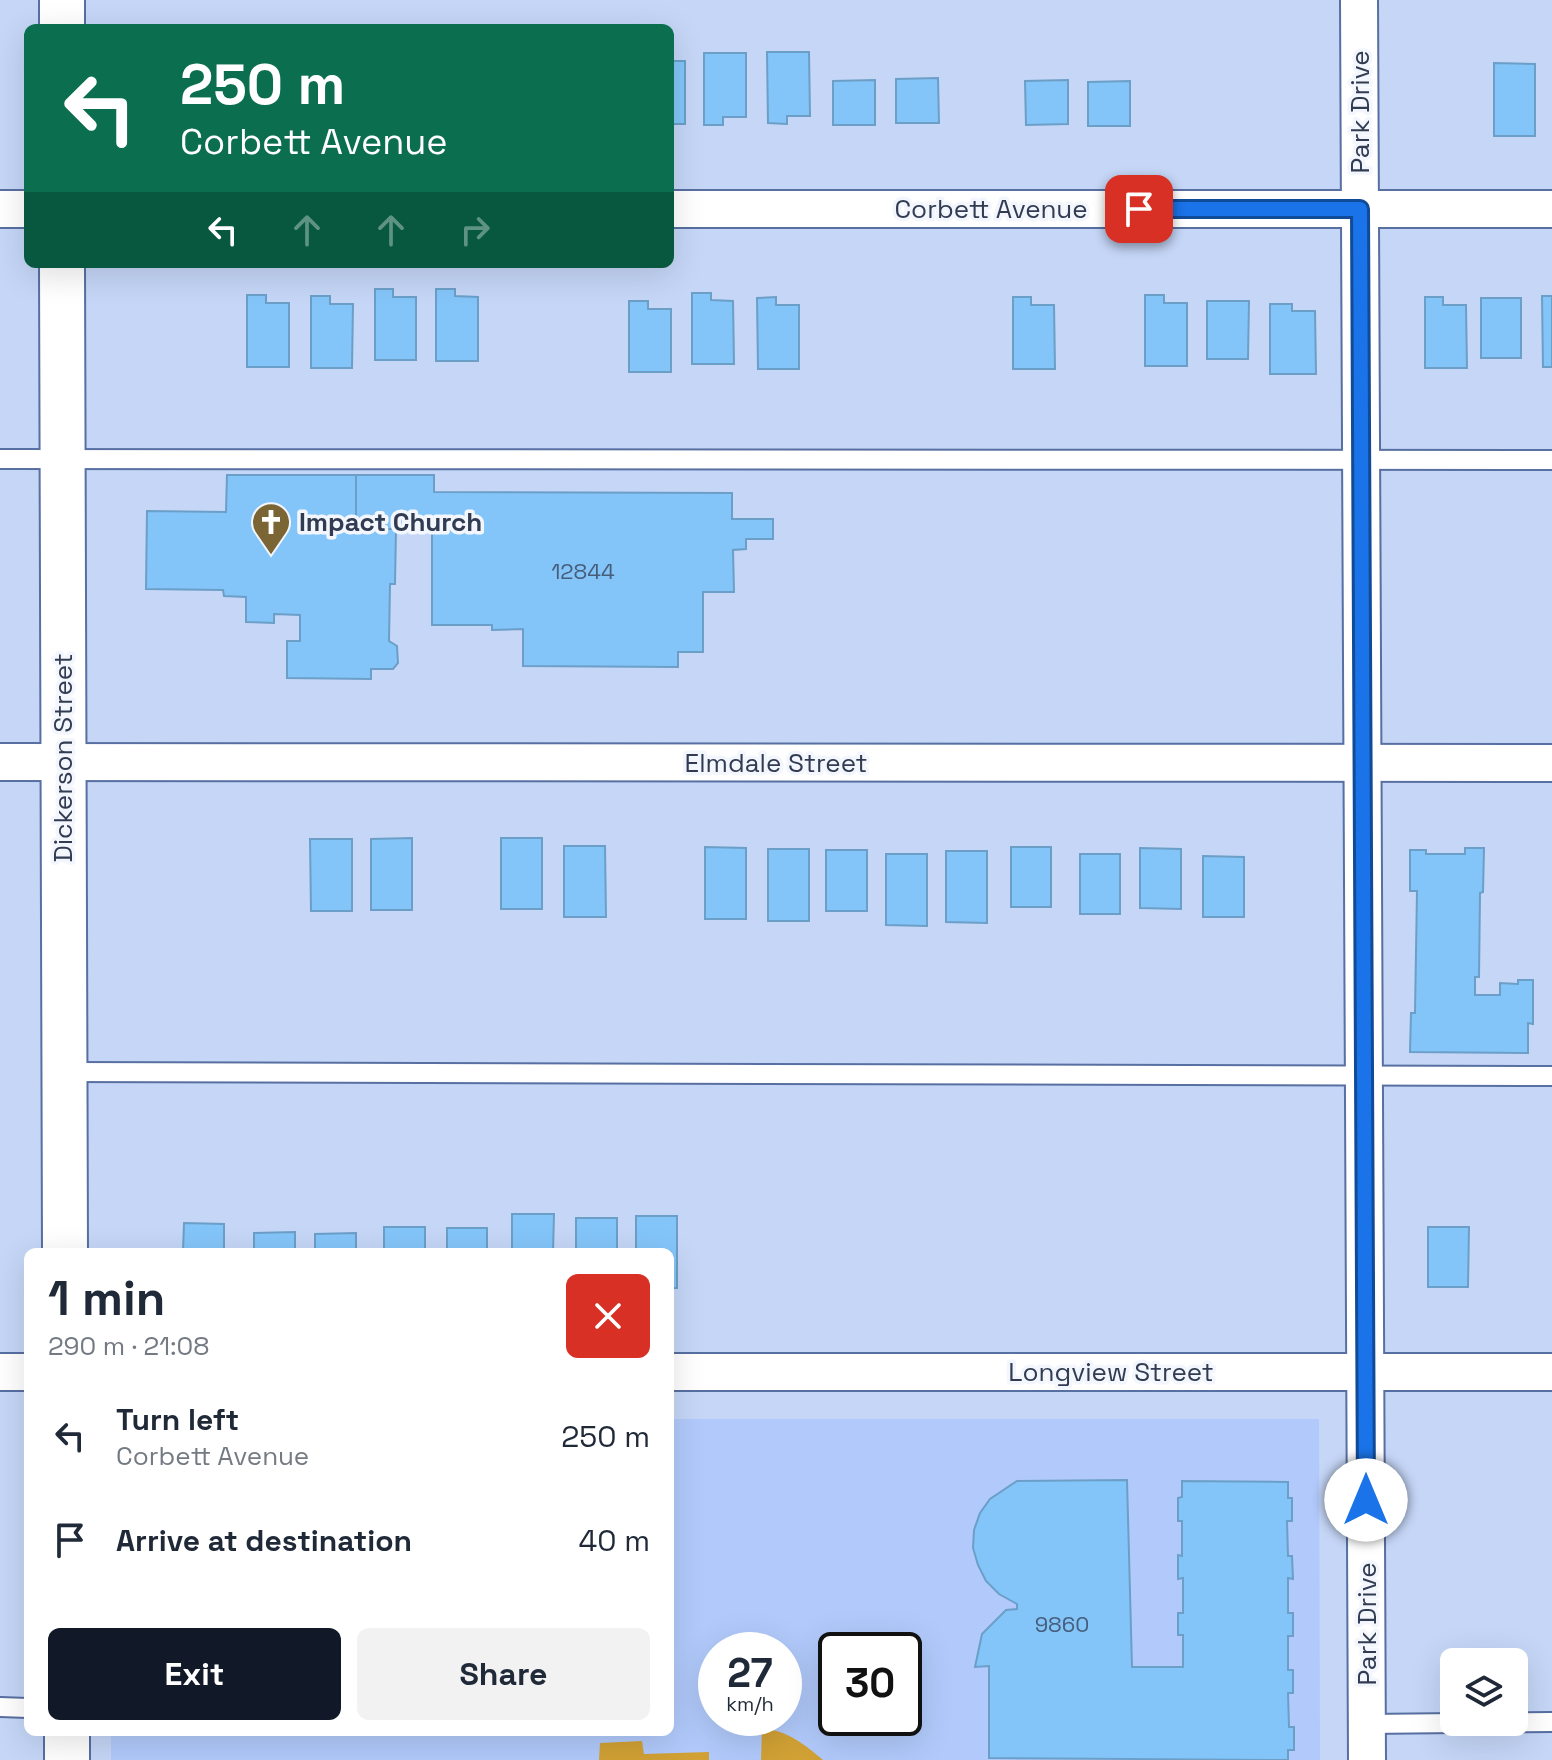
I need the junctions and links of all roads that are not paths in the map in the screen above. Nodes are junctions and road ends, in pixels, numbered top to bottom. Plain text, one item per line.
1 (62, 0) edge
2 (1359, 0) edge
3 (62, 24) edge
4 (0, 209) edge
5 (24, 209) edge
6 (674, 209) edge
7 (1360, 209) junction
8 (1552, 209) edge
9 (62, 268) edge
10 (0, 459) edge
11 (1361, 459) junction
12 (63, 460) junction
13 (1552, 460) edge
14 (0, 762) edge
15 (63, 762) junction
16 (1363, 763) junction
17 (1552, 763) edge
18 (64, 1072) junction
19 (1552, 1076) edge
20 (1364, 1077) junction
21 (65, 1248) edge
22 (0, 1372) edge
23 (24, 1372) edge
24 (674, 1372) edge
25 (1365, 1372) junction
26 (1552, 1372) edge
27 (0, 1707) edge
28 (24, 1708) edge
29 (1552, 1722) edge
30 (1367, 1724) junction
31 (67, 1736) edge
32 (67, 1760) edge
33 (1367, 1760) edge

1 - 3 street
2 - 7 street, Park Drive
4 - 5 street
6 - 7 street, Corbett Avenue
7 - 8 street, Corbett Avenue
7 - 11 street, Park Drive
9 - 12 street, Dickerson Street
10 - 12 lane
11 - 12 lane
11 - 13 lane
11 - 16 street, Park Drive
12 - 15 street, Dickerson Street
14 - 15 street, Elmdale Street
15 - 16 street, Elmdale Street
15 - 18 street, Dickerson Street
16 - 17 street, Elmdale Street
16 - 20 street, Park Drive
18 - 20 lane
18 - 21 street, Dickerson Street
19 - 20 lane
20 - 25 street, Park Drive
22 - 23 street
24 - 25 street, Longview Street
25 - 26 street, Longview Street
25 - 30 street, Park Drive
27 - 28 lane
29 - 30 lane
30 - 33 street, Park Drive
31 - 32 street

